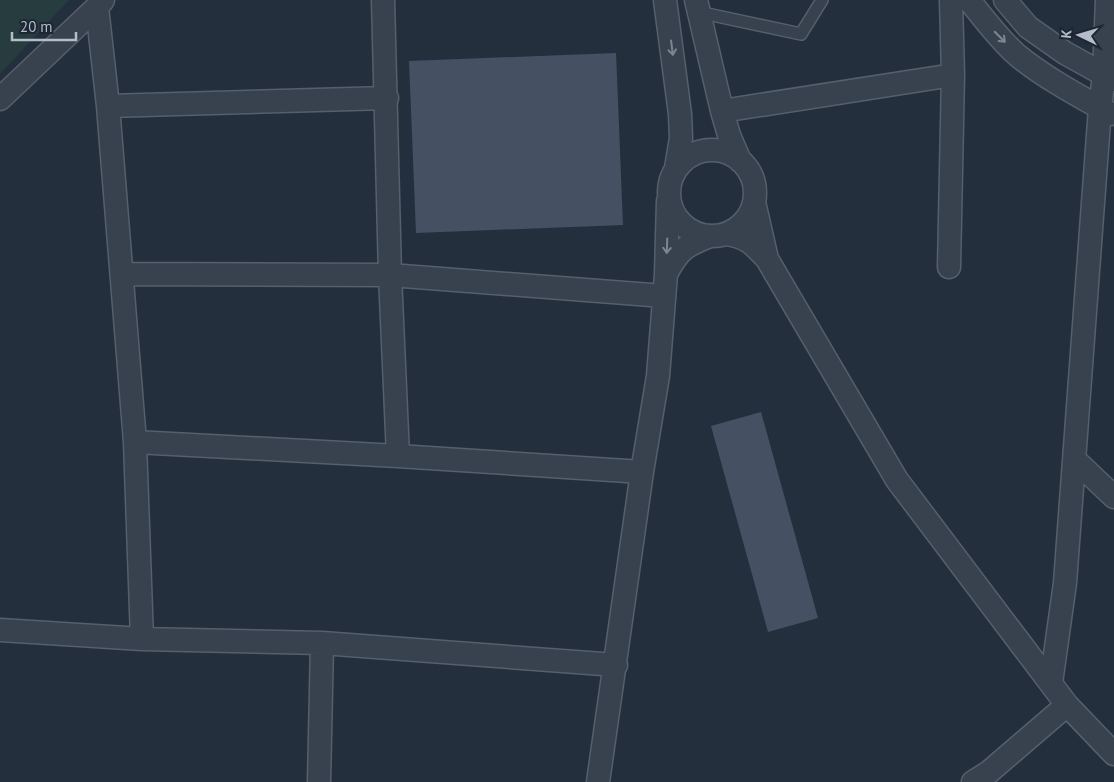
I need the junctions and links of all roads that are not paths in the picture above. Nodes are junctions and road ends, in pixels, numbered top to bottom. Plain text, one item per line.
1 (384, 0) edge
2 (665, 0) edge
3 (822, 0) edge
4 (951, 0) edge
5 (969, 0) edge
6 (1004, 0) edge
7 (1107, 0) edge
8 (105, 2) edge
9 (697, 6) edge
10 (953, 75) junction
11 (1109, 77) edge
12 (387, 98) junction
13 (0, 100) edge
14 (108, 106) junction
15 (722, 112) junction
16 (1107, 112) edge
17 (740, 161) junction
18 (676, 168) junction
19 (668, 197) junction
20 (754, 202) junction
21 (718, 235) junction
22 (767, 259) junction
23 (949, 267) dead end
24 (122, 274) junction
25 (390, 275) junction
26 (665, 285) junction
27 (135, 442) junction
28 (398, 456) junction
29 (1075, 460) junction
30 (642, 472) junction
31 (1114, 496) edge
32 (0, 630) edge
33 (142, 639) junction
34 (322, 643) junction
35 (616, 665) junction
36 (1052, 683) junction
37 (1067, 705) junction
38 (1114, 754) edge
39 (319, 782) edge
40 (598, 782) edge
41 (973, 782) edge

1 - 12 street
2 -> 18 street
3 - 9 lane
4 - 10 street
5 -> 16 street
6 - 11 street
7 - 11 street
8 - 13 street
8 - 14 street
9 - 15 street
10 - 15 street
10 - 23 street
11 - 16 street
12 - 14 street
12 - 25 street
14 - 24 street
15 - 17 street
16 - 29 street
17 - 18 street
17 - 20 street
18 - 19 street
19 - 21 street
19 -> 26 street
20 - 21 street
20 - 22 street
21 - 22 street
21 - 26 street
22 - 36 street
24 - 25 street
24 - 27 street
25 - 26 street
25 - 28 street
26 - 30 street
27 - 28 street
27 - 33 street
28 - 30 street
29 - 31 street
29 - 36 street
30 - 35 street
32 - 33 street
33 - 34 street
34 - 35 street
34 - 39 street
35 - 40 street
36 - 37 street
37 - 38 street
37 - 41 street

